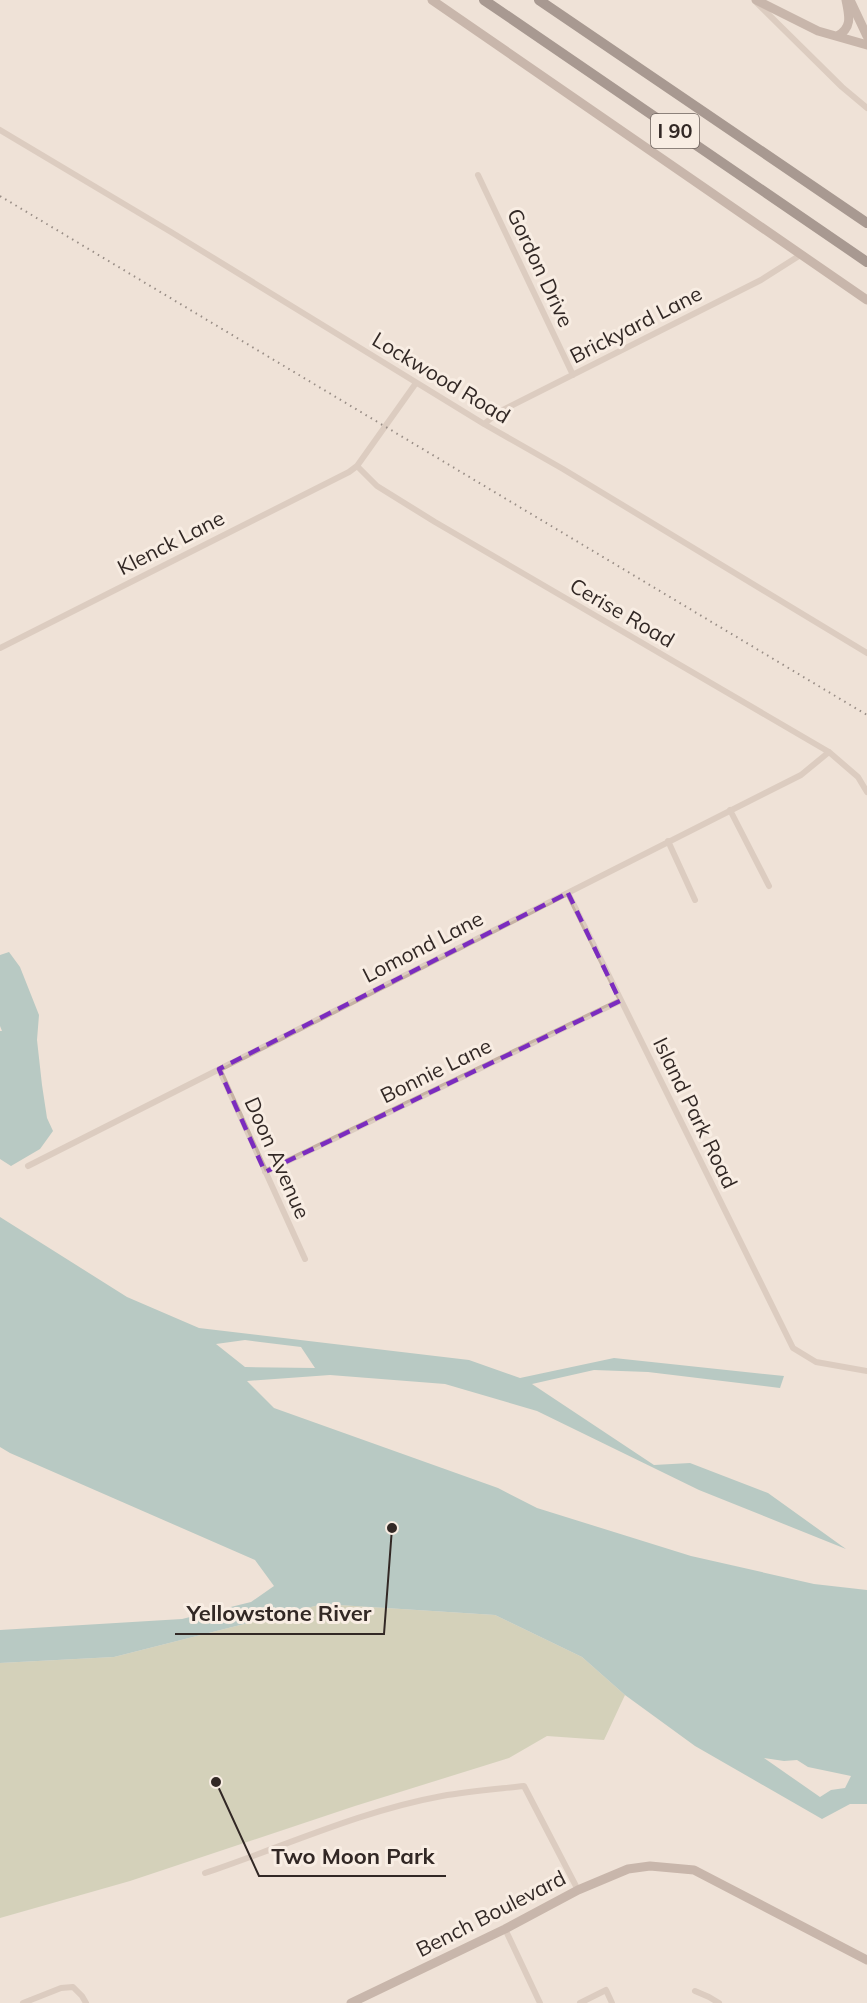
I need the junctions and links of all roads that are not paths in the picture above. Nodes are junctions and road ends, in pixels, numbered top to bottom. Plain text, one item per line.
1 (432, 0) edge
2 (484, 0) edge
3 (539, 0) edge
4 (755, 0) edge
5 (848, 0) edge
6 (867, 22) edge
7 (837, 36) junction
8 (867, 36) edge
9 (867, 45) edge
10 (867, 108) edge
11 (0, 130) edge
12 (478, 175) dead end
13 (867, 223) edge
14 (802, 254) junction
15 (867, 262) edge
16 (867, 300) edge
17 (573, 375) junction
18 (416, 383) junction
19 (484, 424) junction
20 (357, 466) junction
21 (0, 648) edge
22 (867, 652) edge
23 (829, 752) junction
24 (867, 792) edge
25 (730, 810) junction
26 (668, 842) junction
27 (769, 886) dead end
28 (568, 892) junction
29 (695, 900) dead end
30 (620, 1001) junction
31 (219, 1069) junction
32 (28, 1166) dead end
33 (265, 1172) junction
34 (305, 1259) dead end
35 (867, 1371) edge
36 (204, 1873) dead end
37 (578, 1890) junction
38 (505, 1929) junction
39 (867, 1960) edge
40 (695, 1991) dead end
41 (23, 2003) edge
42 (86, 2003) edge
43 (351, 2003) edge
44 (540, 2003) edge
45 (580, 2003) edge
46 (612, 2003) edge
47 (719, 2003) edge

1 - 14 main road
2 - 15 highway, I 90
3 - 13 highway, I 90
4 - 7 main road
4 - 10 street
5 - 6 main road
5 - 7 main road
5 - 8 main road
7 - 9 main road
11 - 18 street, Lockwood Road
12 - 17 street, Gordon Drive
14 - 16 main road
14 - 17 street, Brickyard Lane
17 - 19 street, Brickyard Lane
18 - 19 street, Lockwood Road
18 - 20 street
19 - 22 street, Lockwood Road
20 - 21 street, Klenck Lane
20 - 23 street, Cerise Road
23 - 24 street, Cerise Road
23 - 25 street, Lomond Lane
25 - 26 street, Lomond Lane
25 - 27 street
26 - 28 street, Lomond Lane
26 - 29 street
28 - 30 street, Island Park Road
28 - 31 street, Lomond Lane
30 - 33 street, Bonnie Lane
30 - 35 street, Island Park Road
31 - 32 street, Lomond Lane
31 - 33 street, Doon Avenue
33 - 34 street, Doon Avenue
36 - 37 street
37 - 38 main road, Bench Boulevard
37 - 39 main road, Bench Boulevard
38 - 43 main road, Bench Boulevard
38 - 44 street
40 - 47 street
41 - 42 street
45 - 46 street

